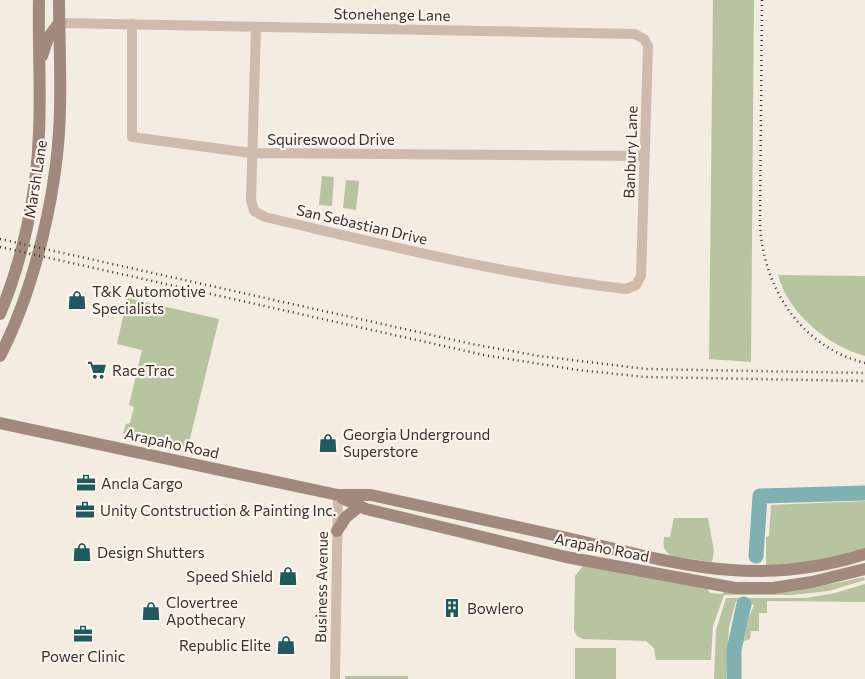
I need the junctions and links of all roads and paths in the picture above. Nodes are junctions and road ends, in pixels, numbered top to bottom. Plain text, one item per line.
1 (39, 0) edge
2 (46, 0) edge
3 (59, 0) edge
4 (59, 23) junction
5 (132, 24) junction
6 (256, 27) junction
7 (635, 34) joint
8 (39, 67) junction
9 (252, 153) junction
10 (645, 156) junction
11 (642, 276) joint
12 (0, 314) edge
13 (0, 356) edge
14 (0, 423) edge
15 (338, 496) junction
16 (360, 506) junction
17 (337, 531) junction
18 (865, 554) edge
19 (865, 569) edge
20 (335, 679) edge

1 - 8 main road, Marsh Lane
2 - 4 main road
3 - 4 main road, Marsh Lane
4 - 5 street, Stonehenge Lane
4 - 8 main road
4 - 13 main road, Marsh Lane
5 - 6 street, Stonehenge Lane
5 - 9 street, Squireswood Drive
6 - 7 street, Stonehenge Lane
6 - 9 street, San Sebastian Drive
7 - 10 street, Banbury Lane
8 - 12 main road, Marsh Lane
9 - 10 street, Squireswood Drive
9 - 11 street, San Sebastian Drive
10 - 11 street, Banbury Lane
14 - 15 main road, Arapaho Road
15 - 16 main road, Arapaho Road
15 - 17 street, Business Avenue
15 - 18 main road, Arapaho Road
16 - 17 main road
16 - 19 main road, Arapaho Road
17 - 20 street, Business Avenue

